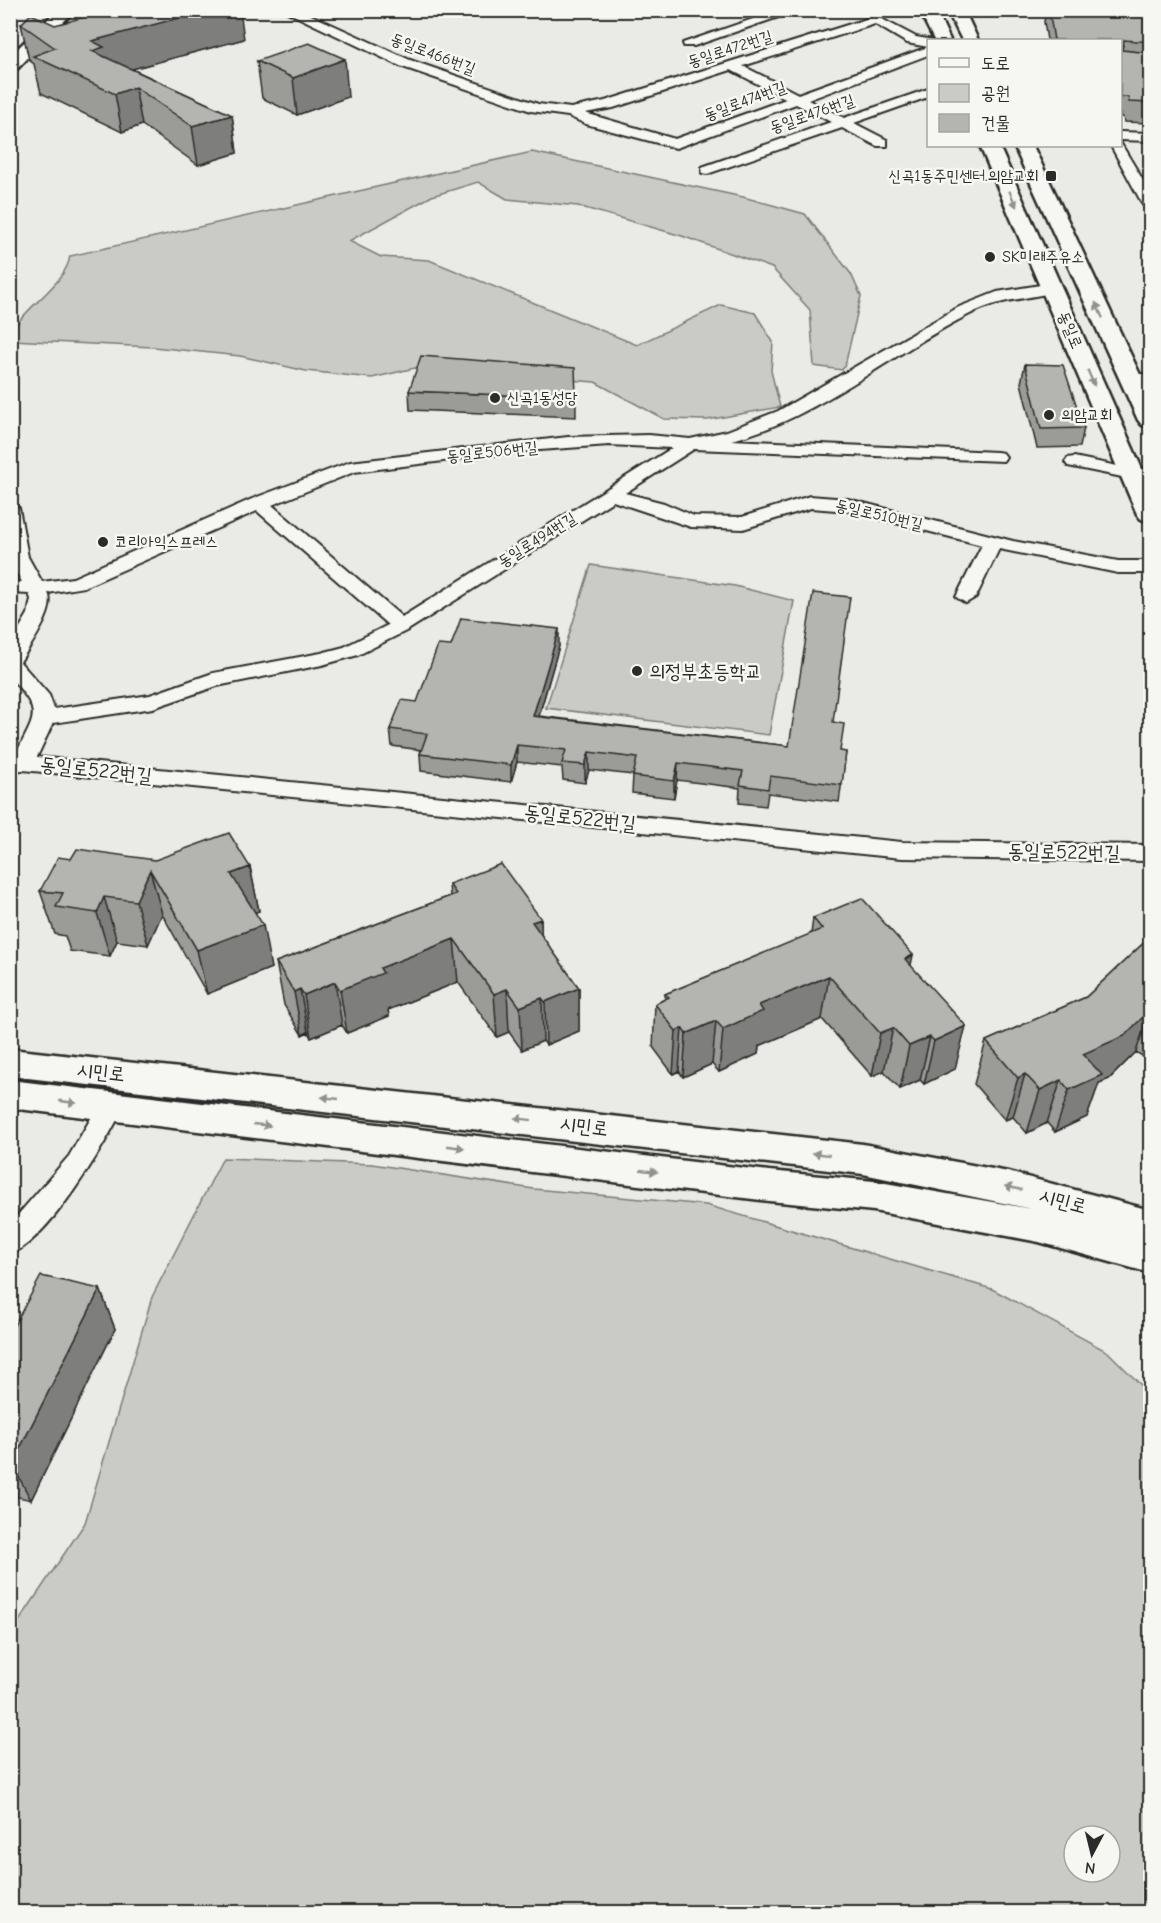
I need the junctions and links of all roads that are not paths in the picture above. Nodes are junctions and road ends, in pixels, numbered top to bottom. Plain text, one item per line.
1 (42, 10) edge
2 (67, 10) edge
3 (289, 10) edge
4 (793, 10) edge
5 (927, 10) edge
6 (955, 10) edge
7 (872, 15) edge
8 (25, 27) edge
9 (942, 39) edge
10 (970, 39) edge
11 (689, 43) dead end
12 (927, 43) edge
13 (927, 51) edge
14 (10, 66) edge
15 (732, 66) junction
16 (927, 93) edge
17 (797, 99) junction
18 (536, 108) joint
19 (571, 112) junction
20 (843, 123) junction
21 (1122, 136) edge
22 (1150, 138) edge
23 (882, 143) dead end
24 (989, 147) edge
25 (1024, 147) edge
26 (1119, 147) edge
27 (707, 170) dead end
28 (1145, 185) edge
29 (1150, 205) edge
30 (1053, 288) junction
31 (1141, 379) edge
32 (1150, 420) edge
33 (690, 444) junction
34 (997, 457) dead end
35 (1074, 462) dead end
36 (1141, 474) edge
37 (610, 494) junction
38 (259, 503) junction
39 (10, 508) edge
40 (1150, 514) edge
41 (993, 542) junction
42 (1150, 567) edge
43 (10, 587) edge
44 (36, 589) junction
45 (966, 597) dead end
46 (401, 626) junction
47 (10, 663) edge
48 (45, 717) junction
49 (17, 763) edge
50 (1150, 853) edge
51 (10, 1062) edge
52 (10, 1094) edge
53 (110, 1108) junction
54 (1150, 1226) edge
55 (10, 1243) edge
56 (1150, 1257) edge

1 - 8 street
2 - 14 street
3 - 18 street, 동일로466번길
4 - 11 street
5 - 9 street
6 - 10 street
7 - 12 street, 동일로472번길
7 - 15 street, 동일로472번길
13 - 17 street, 동일로474번길
15 - 17 street
15 - 19 street, 동일로472번길
16 - 20 street, 동일로476번길
17 - 19 street, 동일로474번길
17 - 20 street
18 - 19 street, 동일로472번길
20 - 23 street
20 - 27 street, 동일로476번길
21 - 22 street
24 -> 30 street, 동일로
31 -> 25 street, 동일로
26 - 28 street
28 - 29 street
30 - 33 street, 동일로494번길
30 -> 36 street, 동일로
31 - 32 street, 동일로
33 - 34 street, 동일로506번길
33 - 37 street, 동일로494번길
33 - 38 street, 동일로506번길
35 - 36 street
36 - 40 street, 동일로
37 - 41 street, 동일로510번길
37 - 46 street, 동일로494번길
38 - 44 street, 동일로506번길
38 - 46 street
39 - 44 street
41 - 42 street, 동일로510번길
41 - 45 street
43 - 44 street, 동일로506번길
44 - 47 street
46 - 48 street, 동일로494번길
47 - 48 street
48 - 49 street
49 - 50 street, 동일로522번길
54 -> 51 street, 시민로
52 -> 53 street, 시민로
53 - 55 street
53 -> 56 street, 시민로

